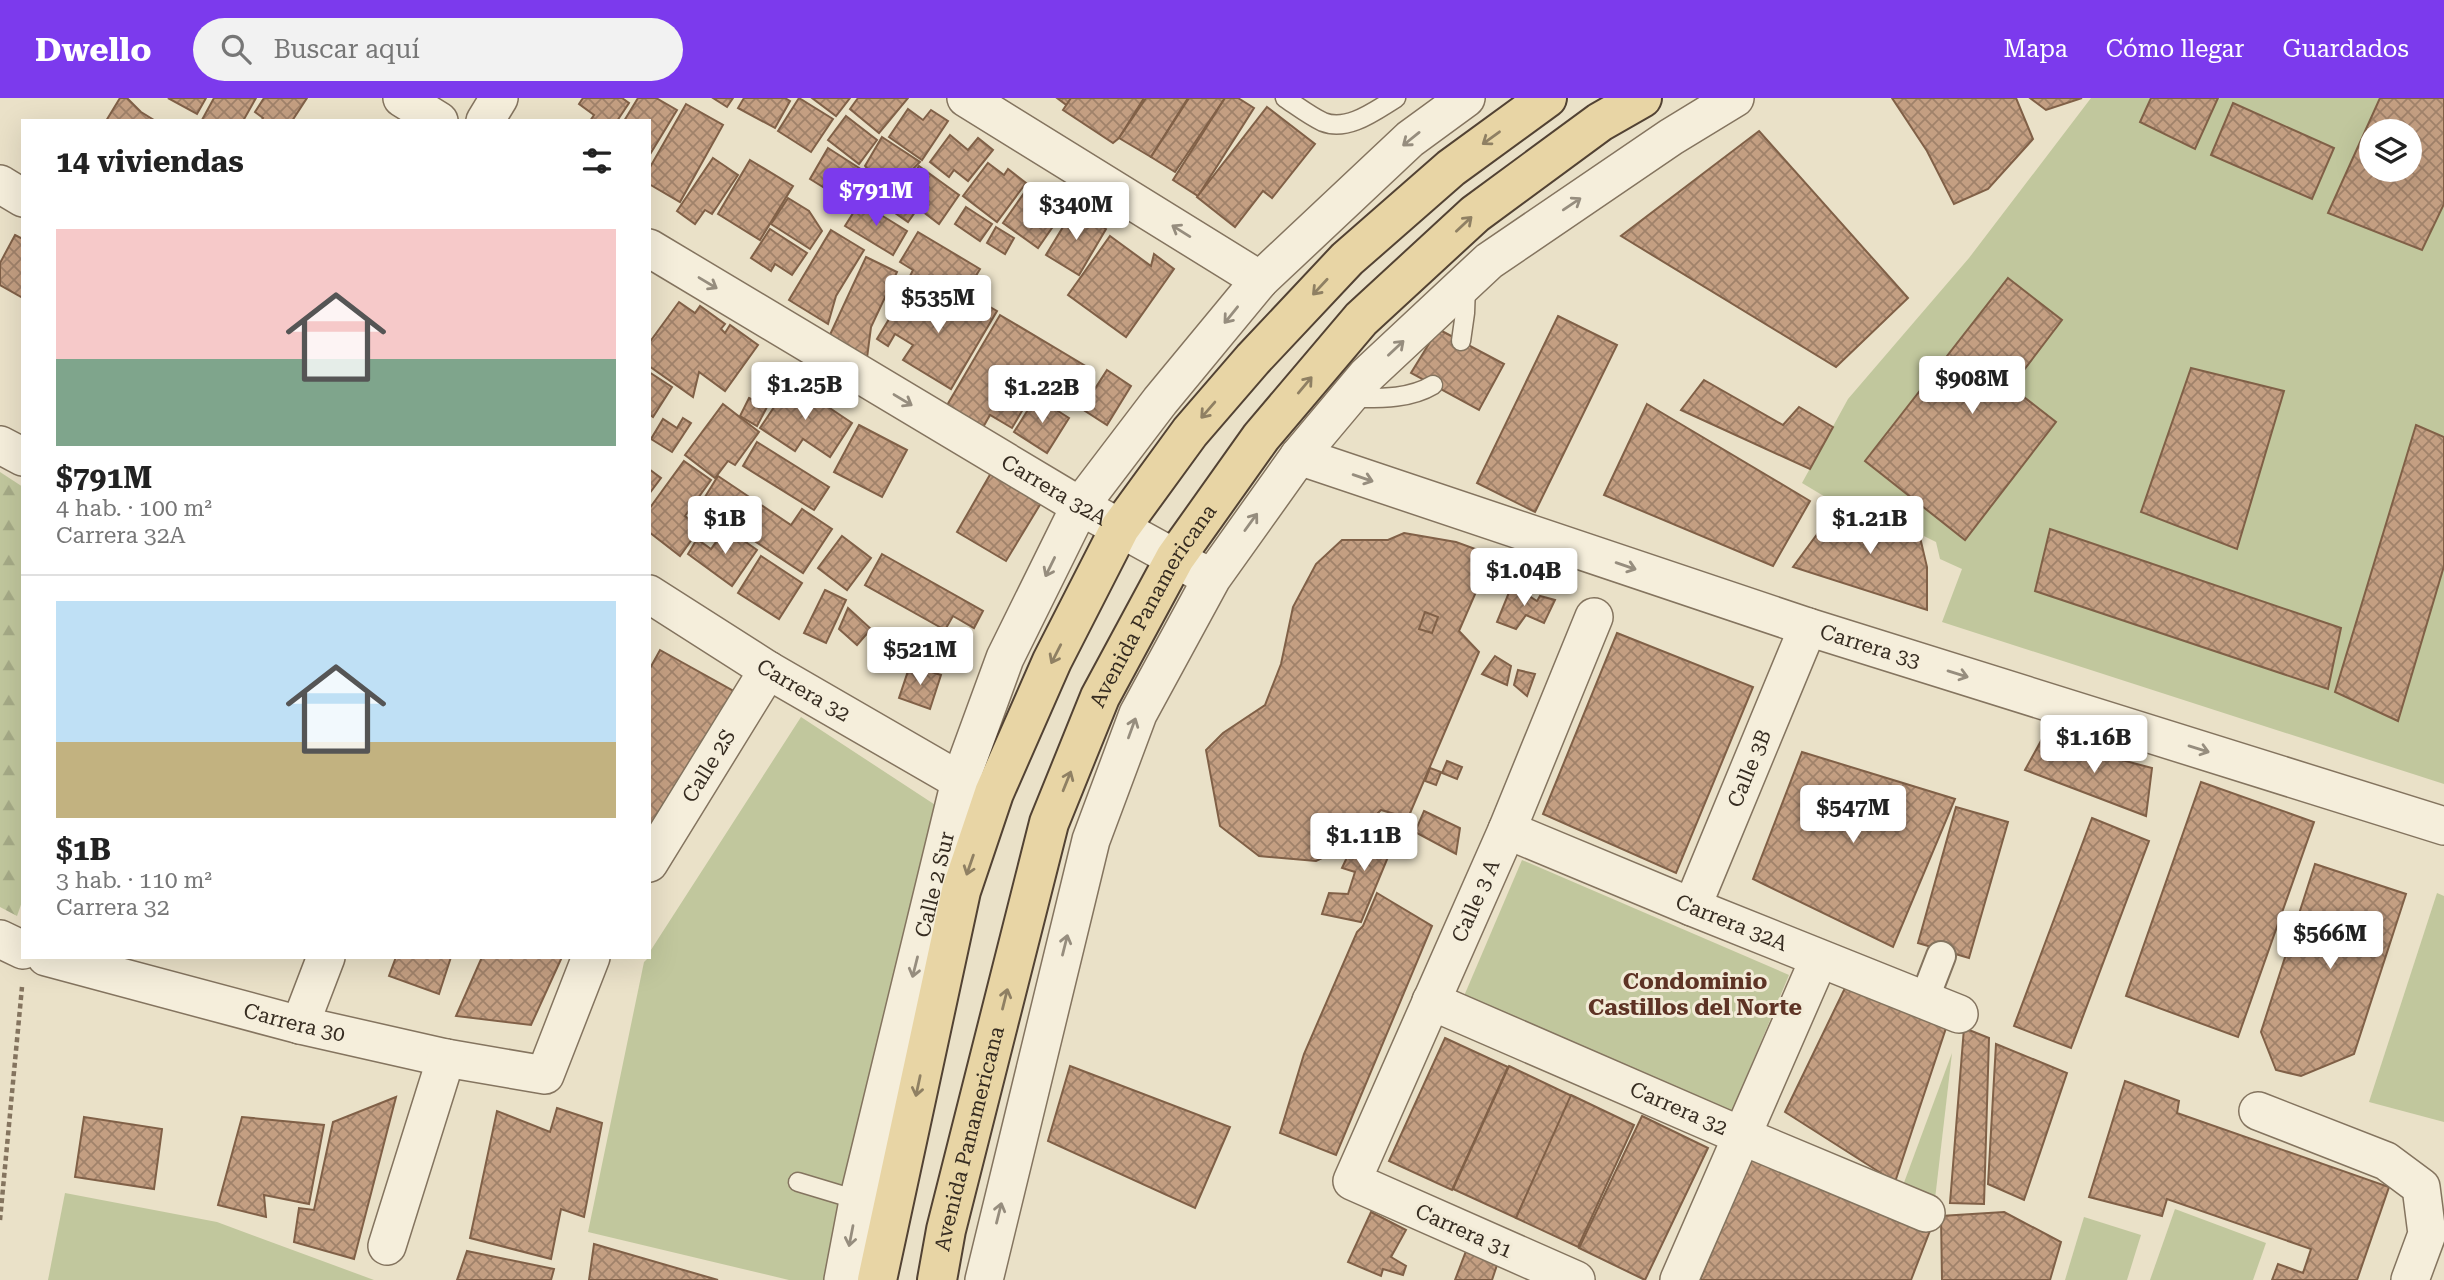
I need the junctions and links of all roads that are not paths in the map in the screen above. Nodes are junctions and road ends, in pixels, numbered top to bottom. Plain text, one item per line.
1 (402, 98) edge
2 (499, 98) edge
3 (966, 98) edge
4 (1285, 98) edge
5 (1396, 98) edge
6 (1466, 98) edge
7 (1547, 98) edge
8 (1642, 98) edge
9 (1735, 98) edge
10 (436, 119) edge
11 (486, 119) edge
12 (0, 184) edge
13 (21, 197) edge
14 (651, 249) edge
15 (1260, 280) junction
16 (1466, 283) junction
17 (1461, 341) dead end
18 (1433, 385) dead end
19 (1349, 398) junction
20 (0, 444) edge
21 (21, 456) edge
22 (1299, 456) junction
23 (1080, 506) junction
24 (1120, 528) junction
25 (1175, 558) junction
26 (1212, 578) junction
27 (651, 595) edge
28 (1594, 617) dead end
29 (1808, 627) junction
30 (768, 670) junction
31 (960, 781) junction
32 (2444, 826) edge
33 (1507, 830) junction
34 (651, 860) edge
35 (1692, 907) junction
36 (0, 939) edge
37 (1941, 956) dead end
38 (53, 959) edge
39 (325, 959) edge
40 (590, 959) edge
41 (1819, 959) junction
42 (22, 968) edge
43 (1924, 1000) junction
44 (1432, 1001) junction
45 (1959, 1014) dead end
46 (300, 1025) junction
47 (446, 1058) junction
48 (2258, 1111) dead end
49 (1742, 1136) junction
50 (1352, 1181) joint
51 (798, 1182) dead end
52 (875, 1205) junction
53 (1926, 1213) dead end
54 (387, 1246) dead end
55 (842, 1280) edge
56 (877, 1280) edge
57 (937, 1280) edge
58 (984, 1280) edge
59 (1576, 1280) edge
60 (1679, 1280) edge
61 (2410, 1280) edge

1 - 10 street
2 - 11 street
15 -> 3 street
4 - 5 lane
6 -> 15 street, Calle 2 Sur
7 -> 24 main road
25 -> 8 main road, Avenida Panamericana
16 -> 9 street
12 - 13 street
14 -> 23 street, Carrera 32A
15 -> 23 street, Calle 2 Sur
16 - 17 lane
19 -> 16 street
18 - 19 lane
19 - 22 street
20 - 21 street
26 -> 22 street
22 -> 29 street, Carrera 33
23 - 24 street, Carrera 32A
23 -> 31 street, Calle 2 Sur
24 - 25 street, Carrera 32A
24 -> 52 main road
25 - 26 street, Carrera 32A
57 -> 25 main road, Avenida Panamericana
58 -> 26 street
27 - 30 street, Carrera 32
28 - 33 street, Calle 3 A
29 -> 32 street, Carrera 33
29 - 35 street, Calle 3B
30 - 31 street, Carrera 32
30 - 34 street, Calle 2S
31 -> 52 street, Calle 2 Sur
33 - 35 street, Carrera 32A
33 - 44 street, Calle 3 A
35 - 41 street, Carrera 32A
36 - 42 street
37 - 43 street
38 - 46 street, Carrera 30
39 - 46 street
40 - 47 street, Carrera 30
41 - 43 street, Carrera 32A
41 - 49 street
43 - 45 street, Carrera 32A
44 - 49 street, Carrera 32
44 - 50 street, Calle 3 A
46 - 47 street, Carrera 30
47 - 54 street
48 - 61 street
49 - 53 street, Carrera 32
49 - 60 street
50 - 59 street, Carrera 31
51 - 52 lane
52 -> 55 street, Calle 2 Sur
52 - 56 main road

